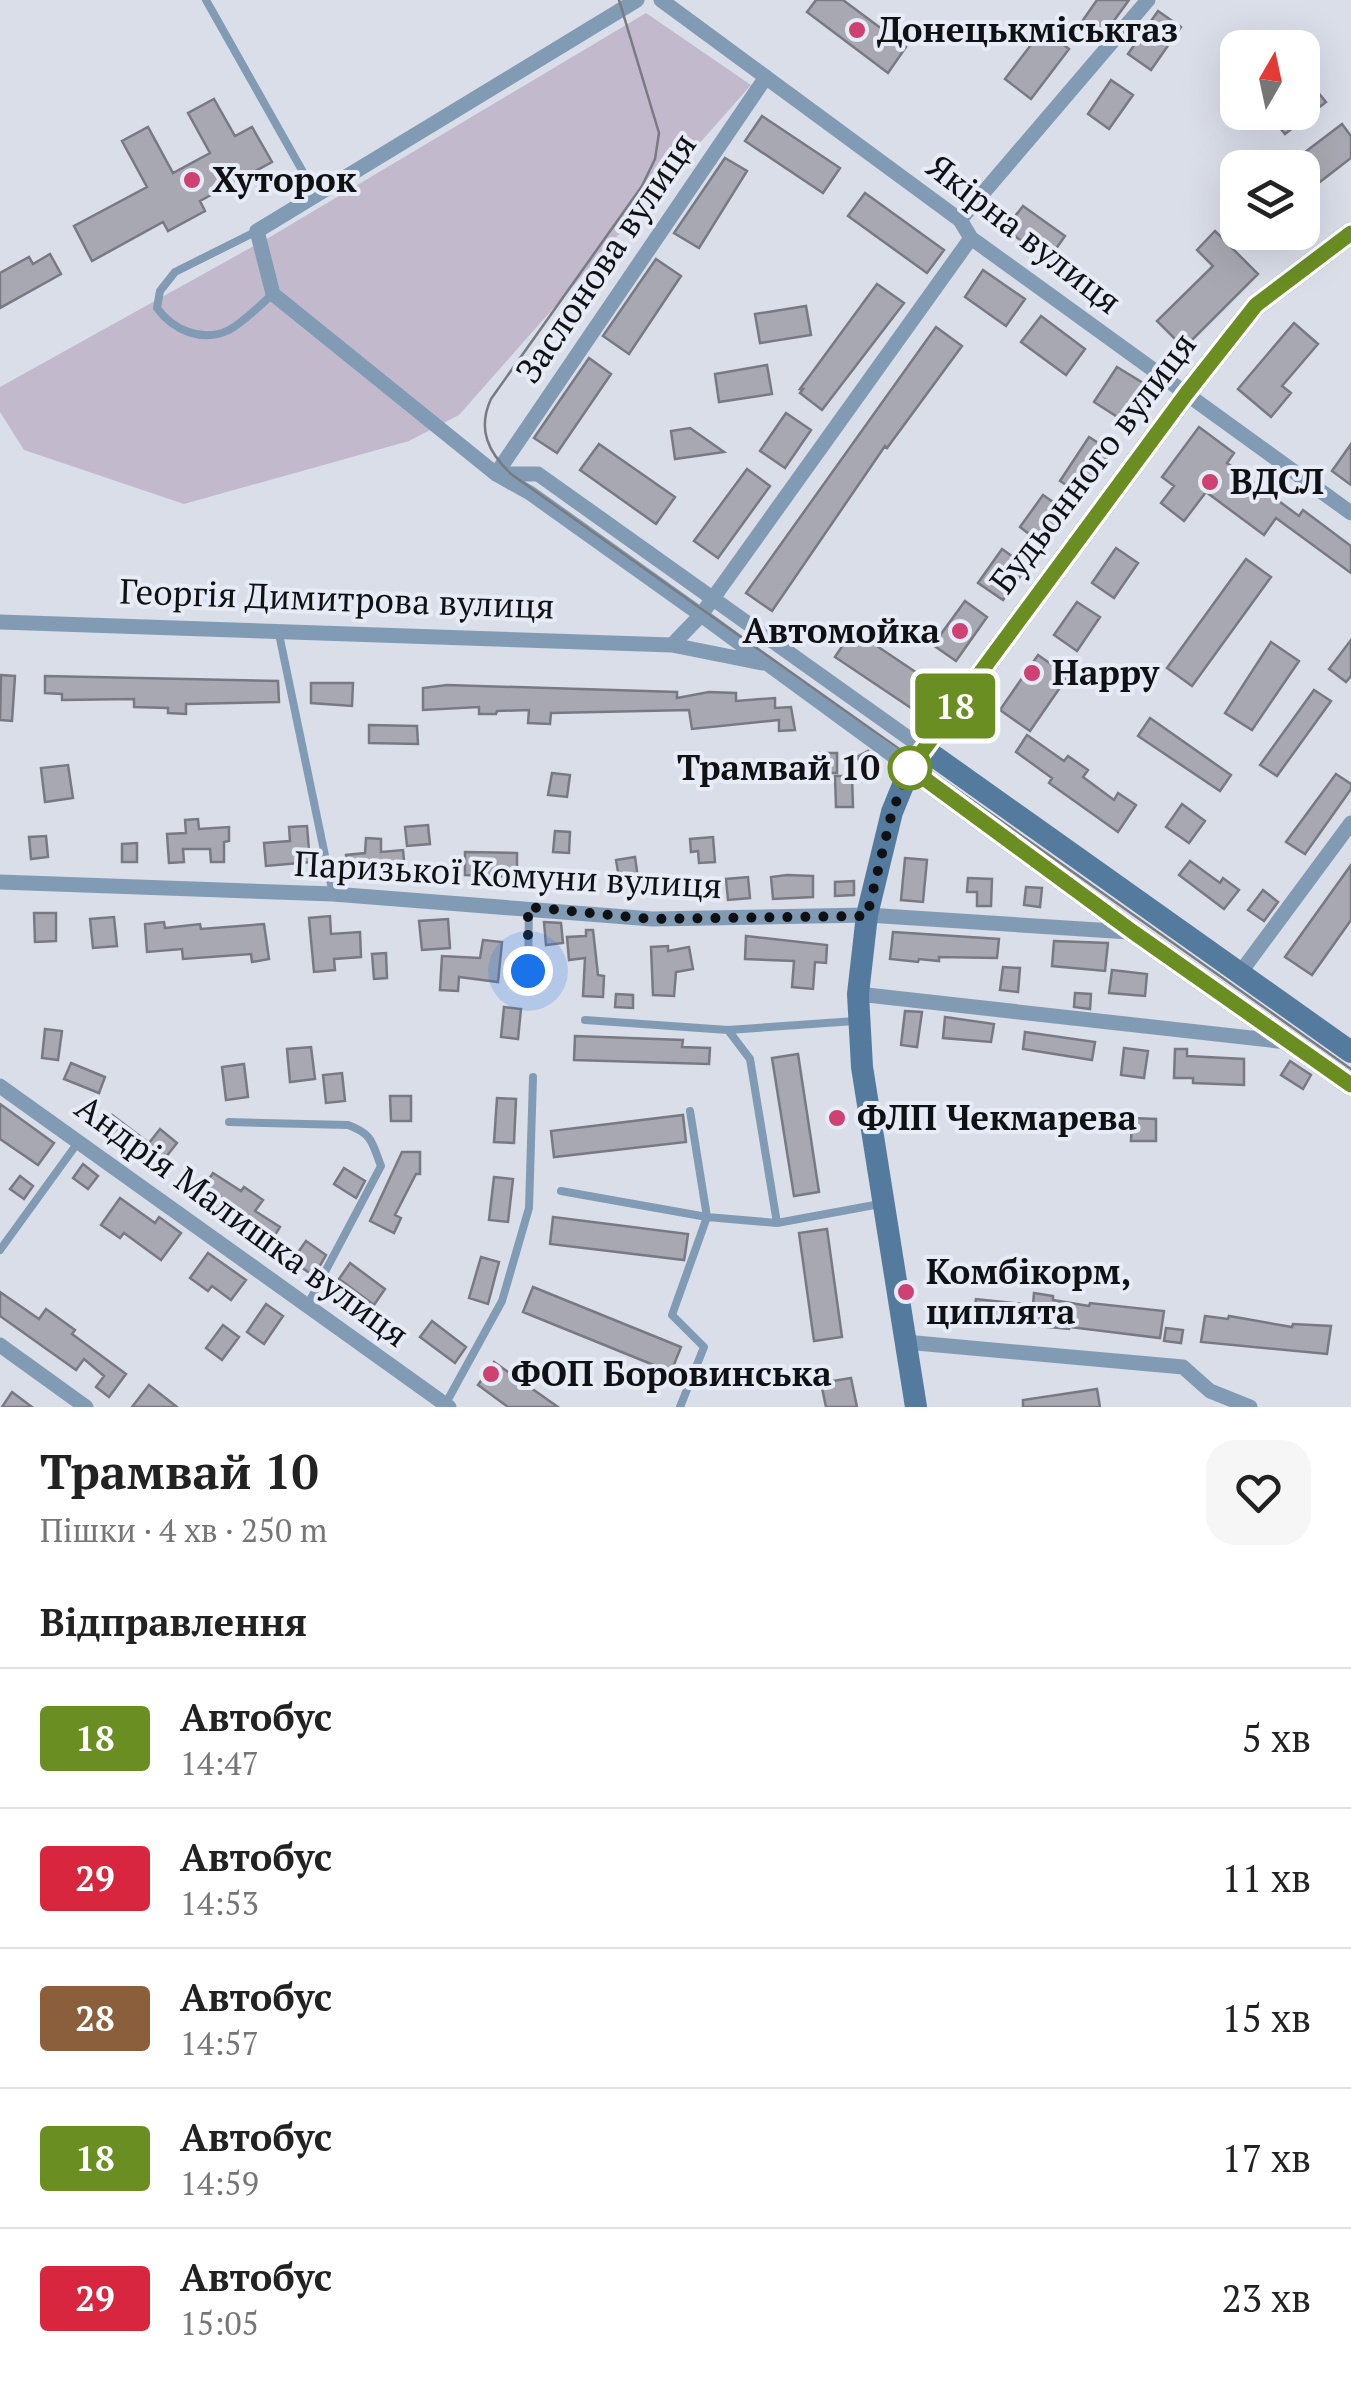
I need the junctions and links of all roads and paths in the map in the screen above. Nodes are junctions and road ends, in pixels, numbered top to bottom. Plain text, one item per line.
1 (206, 0) edge
2 (636, 0) edge
3 (661, 0) edge
4 (1148, 0) edge
5 (766, 78) junction
6 (316, 195) junction
7 (960, 220) junction
8 (257, 231) junction
9 (1351, 233) edge
10 (971, 238) junction
11 (273, 294) junction
12 (1186, 394) junction
13 (496, 474) junction
14 (1351, 513) edge
15 (713, 598) junction
16 (702, 614) junction
17 (0, 622) edge
18 (278, 632) junction
19 (672, 645) junction
20 (770, 664) junction
21 (924, 749) junction
22 (910, 768) junction
23 (1351, 823) edge
24 (0, 882) edge
25 (333, 894) junction
26 (528, 907) junction
27 (867, 916) junction
28 (1133, 932) junction
29 (1240, 973) junction
30 (517, 988) dead end
31 (858, 994) junction
32 (585, 1020) dead end
33 (860, 1021) junction
34 (728, 1030) junction
35 (1288, 1042) junction
36 (1351, 1052) edge
37 (534, 1077) dead end
38 (1351, 1085) edge
39 (0, 1086) edge
40 (690, 1111) dead end
41 (229, 1122) dead end
42 (79, 1141) junction
43 (561, 1191) dead end
44 (883, 1203) junction
45 (707, 1217) junction
46 (777, 1224) junction
47 (0, 1250) edge
48 (308, 1304) junction
49 (906, 1342) junction
50 (0, 1344) edge
51 (446, 1406) edge
52 (86, 1407) edge
53 (680, 1407) edge
54 (916, 1407) edge
55 (1250, 1407) edge

1 - 6 lane
2 - 6 street
3 - 5 street, Якірна вулиця
4 - 7 street
5 - 7 street, Якірна вулиця
5 - 13 street, Заслонова вулиця
6 - 8 street
7 - 10 street, Якірна вулиця
8 - 11 street
8 - 11 lane
9 - 12 main road, Будьонного вулиця
10 - 12 street, Якірна вулиця
10 - 15 street
11 - 13 street, Георгія Димитрова вулиця
12 - 14 street, Якірна вулиця
12 - 21 main road, Будьонного вулиця
13 - 15 street
13 - 16 street, Георгія Димитрова вулиця
15 - 16 street
15 - 21 street
16 - 19 street
16 - 20 street, Георгія Димитрова вулиця
17 - 18 street, Георгія Димитрова вулиця
18 - 19 street, Георгія Димитрова вулиця
18 - 25 lane
19 - 20 street, Георгія Димитрова вулиця
20 - 22 street, Георгія Димитрова вулиця
21 - 22 main road, Будьонного вулиця
21 - 29 main road
22 - 27 main road, Будьонного вулиця
22 - 28 main road, Георгія Димитрова вулиця
23 - 29 street
24 - 25 street, Паризької Комуни вулиця
25 - 26 street, Паризької Комуни вулиця
26 - 27 street, Паризької Комуни вулиця
26 - 30 lane
27 - 28 street, Паризької Комуни вулиця
27 - 31 main road, Будьонного вулиця
28 - 35 main road, Георгія Димитрова вулиця
29 - 36 main road
31 - 33 main road, Будьонного вулиця
31 - 35 street
32 - 34 lane
33 - 34 lane
33 - 44 main road, Будьонного вулиця
34 - 46 lane
35 - 38 main road, Георгія Димитрова вулиця
37 - 51 lane
39 - 42 street, Андрія Малишка вулиця
40 - 45 lane
41 - 48 lane
42 - 47 lane
42 - 48 street, Андрія Малишка вулиця
43 - 45 lane
44 - 46 lane
44 - 49 main road, Будьонного вулиця
45 - 46 lane
45 - 53 lane
48 - 51 street, Андрія Малишка вулиця
49 - 54 main road, Будьонного вулиця
49 - 55 street
50 - 52 street

